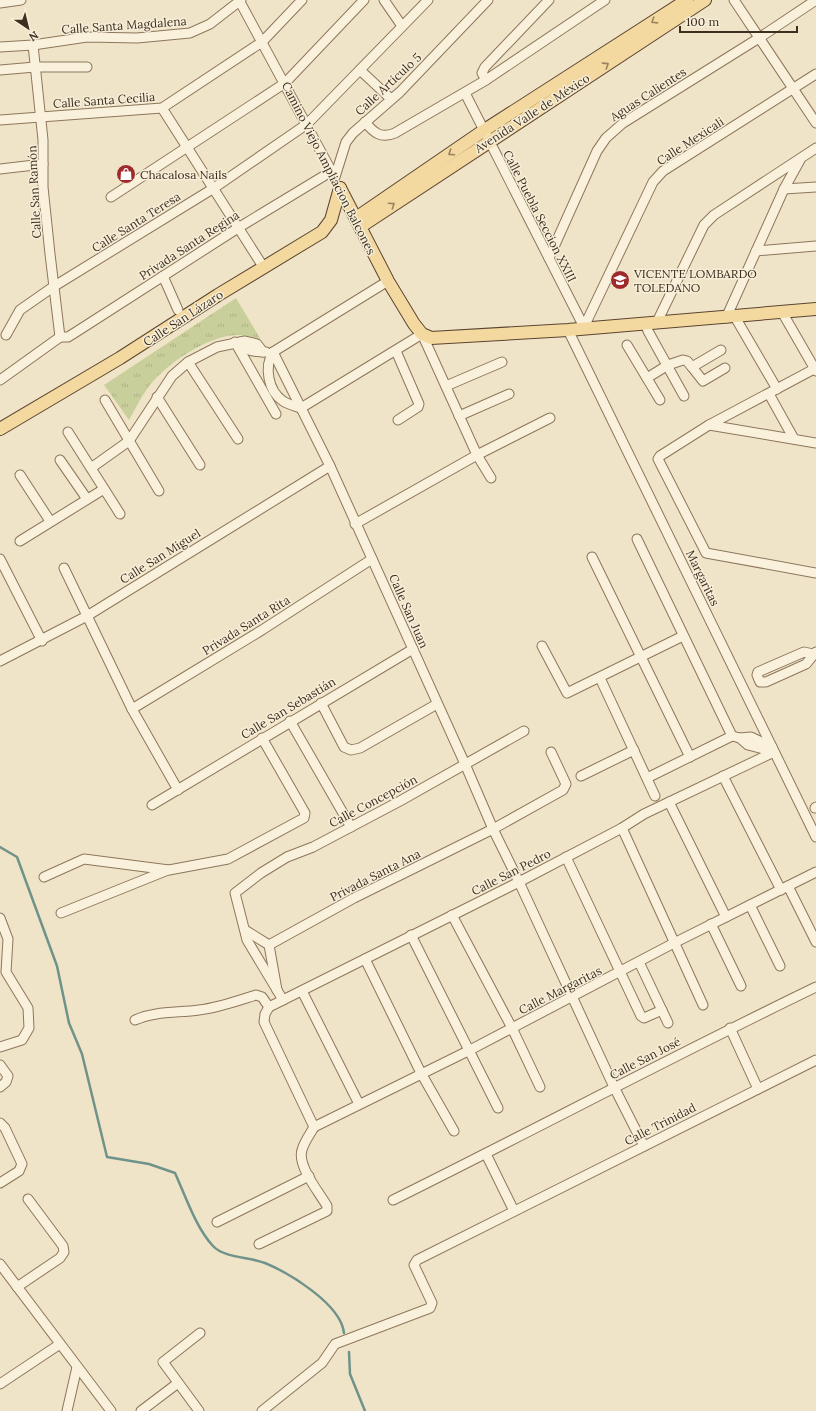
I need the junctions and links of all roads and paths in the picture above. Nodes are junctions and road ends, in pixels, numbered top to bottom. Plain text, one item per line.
1 (21, 0) edge
2 (240, 0) edge
3 (302, 0) edge
4 (364, 0) edge
5 (384, 0) edge
6 (428, 0) edge
7 (488, 0) edge
8 (549, 0) edge
9 (605, 0) edge
10 (686, 0) edge
11 (705, 0) edge
12 (734, 0) edge
13 (816, 0) edge
14 (0, 3) edge
15 (402, 26) junction
16 (759, 38) junction
17 (262, 42) junction
18 (33, 45) junction
19 (0, 47) edge
20 (35, 67) junction
21 (87, 67) dead end
22 (0, 70) edge
23 (360, 70) junction
24 (816, 74) edge
25 (486, 80) junction
26 (285, 83) junction
27 (793, 89) junction
28 (465, 93) junction
29 (391, 99) junction
30 (162, 108) junction
31 (41, 116) junction
32 (0, 120) edge
33 (365, 122) junction
34 (816, 122) edge
35 (307, 124) junction
36 (486, 136) junction
37 (189, 148) junction
38 (816, 148) edge
39 (801, 159) junction
40 (43, 164) junction
41 (0, 168) edge
42 (336, 179) junction
43 (816, 187) edge
44 (214, 188) junction
45 (784, 189) junction
46 (111, 197) dead end
47 (358, 222) junction
48 (238, 228) junction
49 (816, 246) edge
50 (756, 251) junction
51 (549, 258) junction
52 (264, 268) junction
53 (163, 276) junction
54 (388, 281) junction
55 (53, 287) junction
56 (816, 309) edge
57 (178, 310) dead end
58 (782, 312) junction
59 (731, 317) junction
60 (651, 322) junction
61 (584, 327) junction
62 (568, 330) junction
63 (422, 334) junction
64 (6, 335) dead end
65 (60, 337) junction
66 (237, 342) junction
67 (627, 346) dead end
68 (722, 350) dead end
69 (396, 351) junction
70 (273, 352) junction
71 (188, 362) junction
72 (502, 362) dead end
73 (668, 365) junction
74 (692, 367) junction
75 (725, 368) dead end
76 (816, 369) edge
77 (647, 378) junction
78 (0, 380) edge
79 (446, 386) junction
80 (773, 392) junction
81 (509, 394) dead end
82 (684, 396) dead end
83 (157, 397) junction
84 (105, 400) dead end
85 (660, 400) dead end
86 (301, 408) junction
87 (276, 414) dead end
88 (459, 416) junction
89 (550, 418) dead end
90 (398, 420) dead end
91 (709, 425) junction
92 (0, 429) edge
93 (68, 432) dead end
94 (238, 439) dead end
95 (794, 439) junction
96 (129, 441) junction
97 (816, 443) edge
98 (478, 455) junction
99 (60, 460) dead end
100 (200, 465) dead end
101 (330, 466) junction
102 (91, 468) junction
103 (20, 475) dead end
104 (491, 478) dead end
105 (104, 488) junction
106 (159, 492) dead end
107 (87, 499) junction
108 (120, 514) dead end
109 (50, 521) junction
110 (355, 524) junction
111 (637, 539) dead end
112 (20, 541) dead end
113 (592, 557) dead end
114 (0, 559) edge
115 (372, 559) junction
116 (64, 568) dead end
117 (816, 572) edge
118 (87, 616) junction
119 (683, 636) junction
120 (42, 641) junction
121 (542, 646) dead end
122 (413, 649) junction
123 (815, 653) edge
124 (641, 657) junction
125 (0, 661) edge
126 (600, 678) junction
127 (321, 703) junction
128 (437, 704) junction
129 (132, 709) junction
130 (290, 721) junction
131 (524, 731) dead end
132 (736, 737) junction
133 (262, 738) junction
134 (634, 750) junction
135 (773, 750) junction
136 (551, 752) dead end
137 (690, 757) junction
138 (465, 764) junction
139 (581, 776) dead end
140 (723, 776) junction
141 (647, 778) junction
142 (178, 790) junction
143 (655, 796) dead end
144 (669, 802) junction
145 (152, 805) dead end
146 (351, 827) junction
147 (622, 828) junction
148 (493, 829) junction
149 (816, 836) edge
150 (566, 857) junction
151 (169, 870) junction
152 (816, 872) edge
153 (44, 876) dead end
154 (519, 882) junction
155 (785, 888) junction
156 (750, 905) junction
157 (61, 913) dead end
158 (452, 915) junction
159 (726, 917) junction
160 (0, 918) edge
161 (711, 924) junction
162 (245, 930) junction
163 (411, 935) junction
164 (674, 942) junction
165 (816, 942) edge
166 (269, 945) junction
167 (364, 959) junction
168 (639, 962) junction
169 (780, 966) dead end
170 (262, 968) junction
171 (3, 969) edge
172 (620, 972) junction
173 (741, 986) dead end
174 (816, 987) edge
175 (302, 991) junction
176 (277, 992) junction
177 (572, 997) junction
178 (283, 1000) junction
179 (703, 1005) dead end
180 (269, 1007) junction
181 (662, 1010) junction
182 (135, 1020) dead end
183 (668, 1023) dead end
184 (512, 1028) junction
185 (730, 1028) junction
186 (0, 1047) edge
187 (470, 1050) junction
188 (816, 1060) edge
189 (0, 1065) edge
190 (421, 1073) junction
191 (0, 1087) edge
192 (540, 1087) dead end
193 (614, 1087) junction
194 (758, 1089) junction
195 (359, 1104) junction
196 (498, 1108) dead end
197 (0, 1123) edge
198 (314, 1127) junction
199 (454, 1131) dead end
200 (644, 1146) junction
201 (486, 1154) junction
202 (309, 1176) junction
203 (0, 1183) edge
204 (28, 1199) dead end
205 (393, 1200) dead end
206 (514, 1211) junction
207 (217, 1222) dead end
208 (259, 1244) dead end
209 (0, 1264) edge
210 (18, 1287) junction
211 (200, 1333) dead end
212 (60, 1344) junction
213 (77, 1367) junction
214 (178, 1383) junction
215 (0, 1384) edge
216 (67, 1411) edge
217 (112, 1411) edge
218 (143, 1411) edge
219 (199, 1411) edge
220 (262, 1411) edge

1 - 14 street
2 - 17 street, Camino Viejo Ampliacion Balcones
2 - 18 street, Calle Santa Magdalena
3 - 17 street, Calle Santa Cecilia
4 - 26 street
5 - 15 street
6 - 15 street, Calle Santa Teresa
7 - 29 street, Calle Artículo 5
8 - 25 street
9 - 25 street
10 -> 36 main road, Avenida Valle de México
36 -> 11 main road, Avenida Valle de México
12 - 16 street
13 - 16 street, Aguas Calientes
15 - 23 street, Calle Santa Teresa
16 - 27 street
16 - 51 street, Aguas Calientes
17 - 26 street, Camino Viejo Ampliacion Balcones
17 - 30 street, Calle Santa Cecilia
18 - 19 street, Calle Santa Magdalena
18 - 20 street, Calle San Ramón
20 - 21 street
20 - 22 street
20 - 31 street, Calle San Ramón
23 - 29 street
23 - 35 street, Calle Santa Teresa
24 - 27 street, Calle Mexicali
25 - 28 street
26 - 35 street, Camino Viejo Ampliacion Balcones
26 - 37 street
27 - 34 street
27 - 61 street, Calle Mexicali
28 - 33 street
28 - 36 street, Calle Puebla Seccion XXIII
29 - 33 street, Calle Artículo 5
30 - 31 street, Calle Santa Cecilia
30 - 37 street
31 - 32 street, Calle Santa Cecilia
31 - 40 street, Calle San Ramón
33 - 42 street, Calle Artículo 5
35 - 42 street, Camino Viejo Ampliacion Balcones
35 - 44 street, Calle Santa Teresa
36 - 47 main road, Avenida Valle de México
36 - 51 street, Calle Puebla Seccion XXIII
37 - 44 street
37 - 46 street
38 - 39 street
39 - 45 street
39 - 60 street
40 - 41 street
40 - 55 street, Calle San Ramón
42 - 47 main road, Camino Viejo Ampliacion Balcones
42 - 48 street, Privada Santa Regina
42 - 52 main road, Calle San Lázaro
43 - 45 street
44 - 48 street
44 - 55 street, Calle Santa Teresa
45 - 50 street
47 - 54 main road, Camino Viejo Ampliacion Balcones
48 - 52 street
48 - 53 street, Privada Santa Regina
49 - 50 street
50 - 59 street
51 - 61 street, Calle Puebla Seccion XXIII
52 - 92 main road, Calle San Lázaro
53 - 57 street
53 - 65 street, Privada Santa Regina
54 - 63 main road, Camino Viejo Ampliacion Balcones
54 - 70 street
55 - 64 street, Calle Santa Teresa
55 - 65 street, Calle San Ramón
56 - 58 main road
58 - 59 main road
58 - 76 street
59 - 60 main road
59 - 80 street
60 - 61 main road
60 - 73 street
61 - 62 main road
62 - 63 main road
62 - 135 street, Margaritas
63 - 69 street
63 - 79 street
65 - 78 street, Privada Santa Regina
66 - 70 street
66 - 71 street
66 - 87 street
67 - 77 street
68 - 74 street
69 - 86 street
69 - 90 street
70 - 86 street, Calle San Juan
70 - 86 street
71 - 83 street
71 - 94 street
72 - 79 street
73 - 74 street
73 - 77 street
73 - 82 street
74 - 75 street
76 - 80 street
77 - 85 street
79 - 88 street
80 - 91 street
80 - 95 street
81 - 88 street
83 - 96 street
83 - 100 street
84 - 96 street
86 - 101 street, Calle San Juan
88 - 98 street
89 - 98 street
91 - 95 street
91 - 117 street
93 - 102 street
95 - 97 street
96 - 102 street
96 - 106 street
98 - 104 street
98 - 110 street
99 - 107 street
101 - 110 street, Calle San Juan
101 - 118 street, Calle San Miguel
102 - 105 street
103 - 109 street
105 - 107 street
105 - 108 street
107 - 109 street
109 - 112 street
110 - 115 street, Calle San Juan
111 - 119 street
113 - 124 street
114 - 120 street
115 - 122 street, Calle San Juan
115 - 129 street, Privada Santa Rita
116 - 118 street
118 - 120 street, Calle San Miguel
118 - 129 street
119 - 124 street
119 - 132 street
120 - 125 street, Calle San Miguel
121 - 126 street
122 - 127 street, Calle San Sebastián
122 - 128 street, Calle San Juan
123 - 123 street
124 - 126 street
124 - 137 street
126 - 134 street
127 - 128 street
127 - 130 street, Calle San Sebastián
128 - 138 street, Calle San Juan
129 - 142 street
130 - 133 street, Calle San Sebastián
130 - 146 street
131 - 138 street, Calle Concepción
132 - 135 street
132 - 137 street
133 - 142 street, Calle San Sebastián
133 - 151 street
134 - 139 street
134 - 141 street
135 - 140 street, Calle San Pedro
135 - 149 street, Margaritas
136 - 148 street, Privada Santa Ana
137 - 141 street
138 - 146 street, Calle Concepción
138 - 148 street, Calle San Juan
140 - 144 street, Calle San Pedro
140 - 155 street
141 - 143 street
142 - 145 street, Calle San Sebastián
144 - 147 street, Calle San Pedro
144 - 159 street
146 - 162 street, Calle Concepción
147 - 150 street, Calle San Pedro
147 - 164 street
148 - 154 street, Calle San Juan
148 - 166 street, Privada Santa Ana
150 - 154 street, Calle San Pedro
150 - 172 street
151 - 153 street
151 - 157 street
152 - 155 street, Calle Margaritas
154 - 158 street, Calle San Pedro
154 - 177 street, Calle San Juan
155 - 156 street, Calle Margaritas
155 - 165 street
156 - 159 street, Calle Margaritas
156 - 169 street
158 - 163 street, Calle San Pedro
158 - 184 street
159 - 161 street, Calle Margaritas
160 - 171 street
161 - 164 street, Calle Margaritas
161 - 173 street
162 - 166 street
162 - 170 street
163 - 167 street, Calle San Pedro
163 - 187 street
164 - 168 street, Calle Margaritas
164 - 179 street
166 - 170 street
166 - 176 street
167 - 175 street, Calle San Pedro
167 - 190 street
168 - 172 street, Calle Margaritas
168 - 181 street
170 - 176 street
171 - 186 street
172 - 177 street, Calle Margaritas
172 - 181 street
174 - 185 street, Calle San José
175 - 178 street, Calle San Pedro
175 - 195 street
176 - 178 street
177 - 184 street, Calle Margaritas
177 - 193 street, Calle San Juan
178 - 180 street, Calle San Pedro
180 - 182 street
180 - 198 street
181 - 183 street
184 - 187 street, Calle Margaritas
184 - 192 street
185 - 193 street, Calle San José
185 - 194 street
187 - 190 street, Calle Margaritas
187 - 196 street
188 - 194 street, Calle Trinidad
189 - 191 street
190 - 195 street, Calle Margaritas
190 - 199 street
193 - 200 street, Calle San Juan
193 - 201 street, Calle San José
194 - 200 street, Calle Trinidad
195 - 198 street, Calle Margaritas
197 - 203 street
198 - 202 street
200 - 206 street, Calle Trinidad
201 - 205 street, Calle San José
201 - 206 street
202 - 207 street
202 - 208 street
204 - 210 street
206 - 220 street, Calle Trinidad
209 - 210 street
210 - 212 street
211 - 214 street
212 - 213 street
212 - 215 street
213 - 216 street
213 - 217 street
214 - 218 street
214 - 219 street

